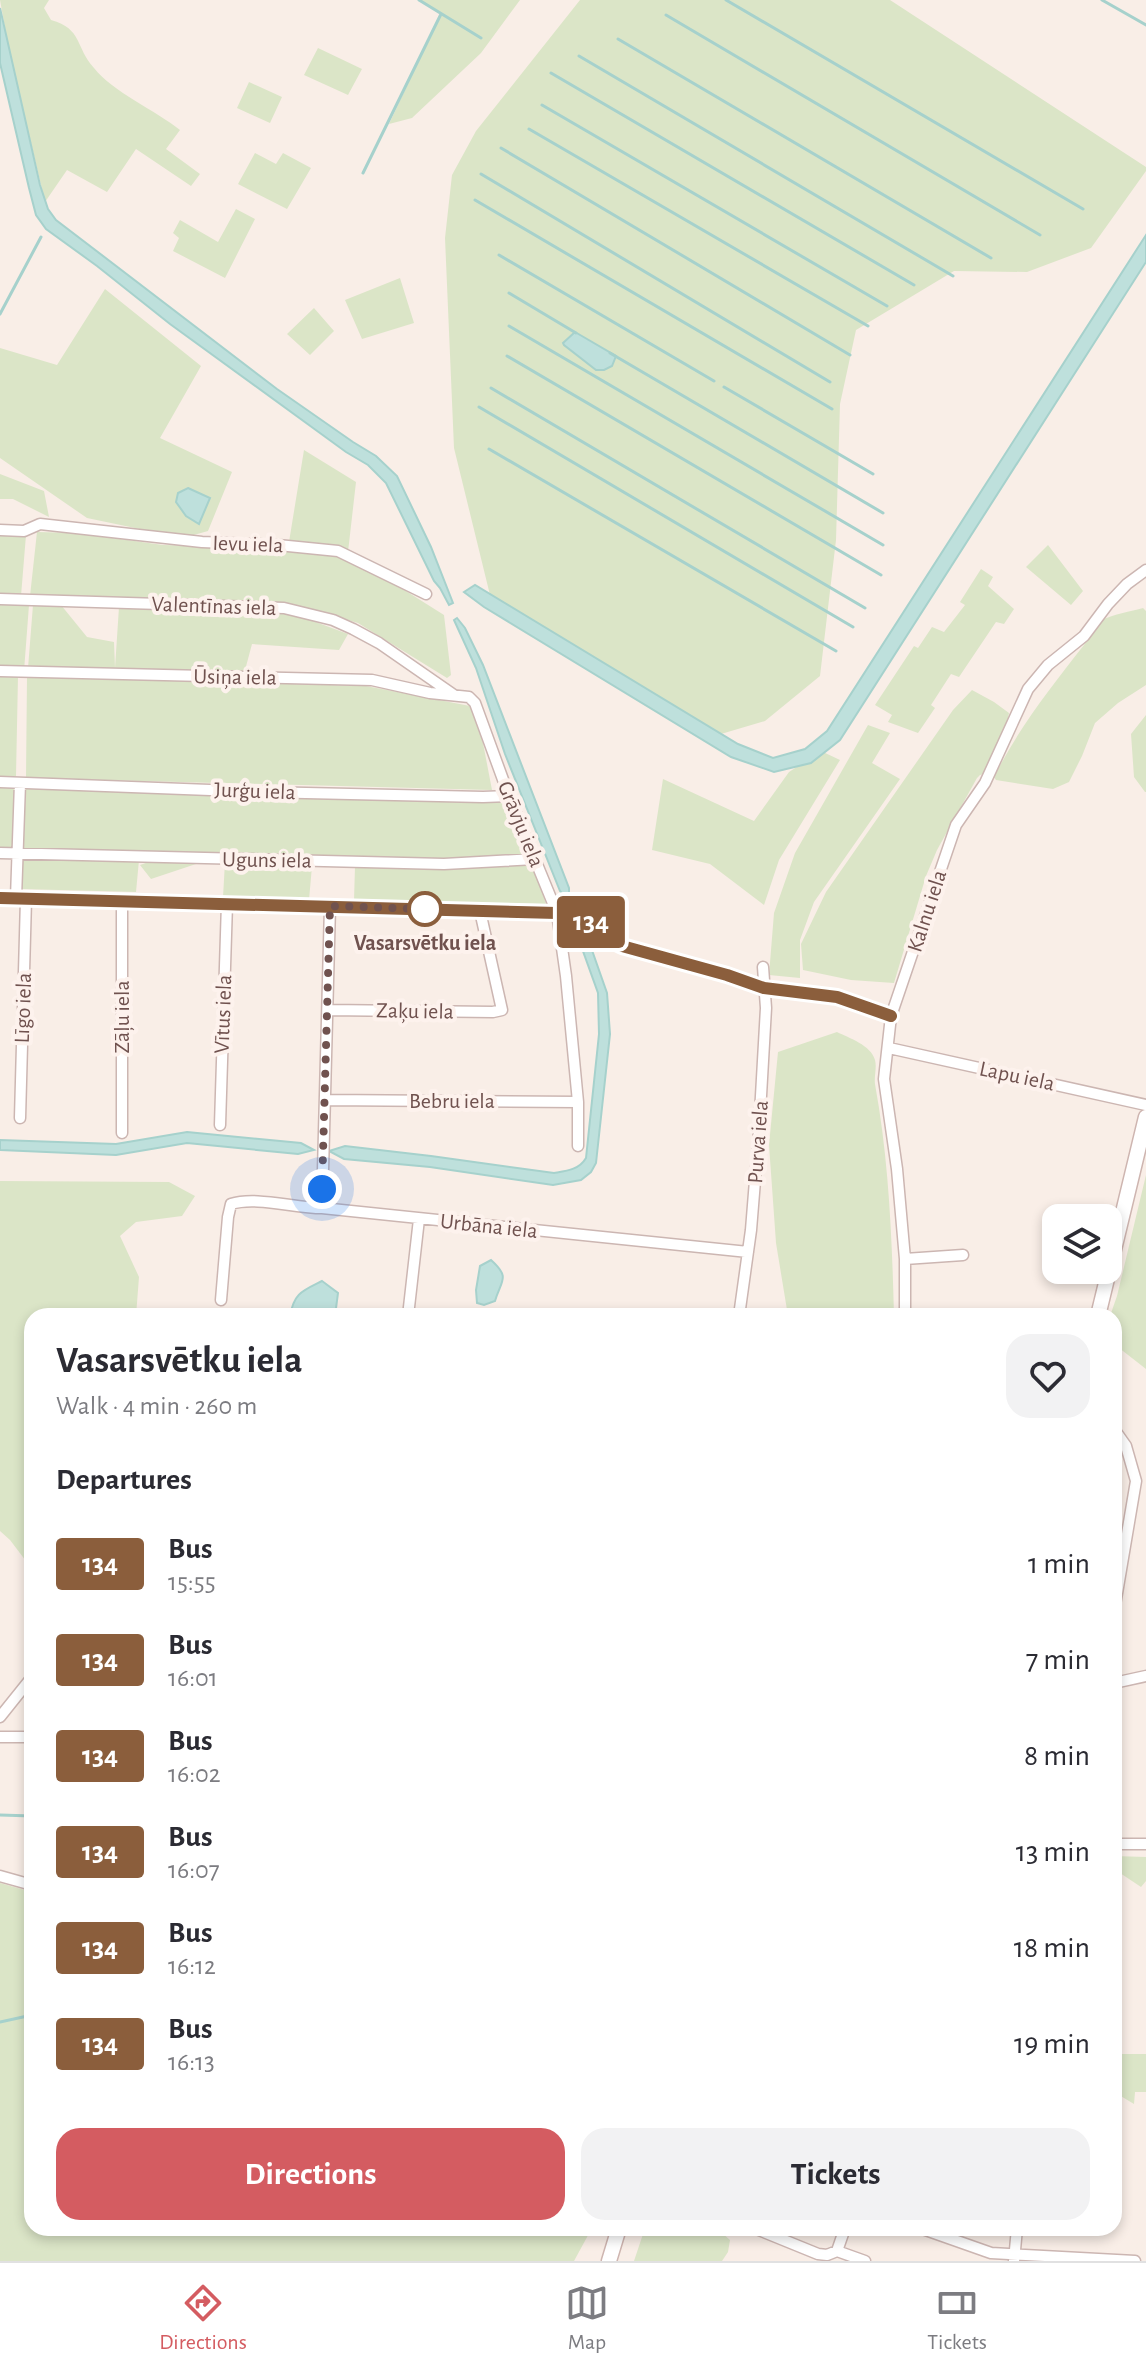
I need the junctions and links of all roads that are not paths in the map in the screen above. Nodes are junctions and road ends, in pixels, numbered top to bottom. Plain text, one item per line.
1 (0, 530) edge
2 (1146, 570) edge
3 (426, 594) dead end
4 (0, 599) edge
5 (0, 671) edge
6 (454, 695) junction
7 (469, 697) joint
8 (0, 782) edge
9 (20, 783) junction
10 (509, 796) junction
11 (0, 853) edge
12 (17, 853) junction
13 (535, 859) junction
14 (0, 898) edge
15 (21, 899) junction
16 (122, 901) junction
17 (227, 903) junction
18 (330, 906) junction
19 (480, 911) junction
20 (557, 913) junction
21 (763, 967) dead end
22 (764, 988) junction
23 (328, 1010) junction
24 (891, 1016) junction
25 (889, 1048) junction
26 (326, 1100) junction
27 (578, 1102) junction
28 (1146, 1105) edge
29 (1146, 1117) edge
30 (20, 1118) dead end
31 (220, 1125) dead end
32 (122, 1133) dead end
33 (578, 1146) dead end
34 (322, 1208) junction
35 (419, 1219) junction
36 (748, 1252) junction
37 (963, 1255) dead end
38 (905, 1259) junction
39 (221, 1300) dead end
40 (409, 1308) edge
41 (740, 1308) edge
42 (905, 1308) edge
43 (1100, 1308) edge
44 (1122, 1440) edge
45 (1122, 1564) edge
46 (1146, 1676) edge
47 (1122, 1681) edge
48 (24, 1687) edge
49 (0, 1717) edge
50 (0, 1737) edge
51 (24, 1737) edge
52 (1122, 1844) edge
53 (1146, 1844) edge
54 (0, 1876) edge
55 (24, 1883) edge
56 (617, 2236) edge
57 (774, 2236) edge
58 (842, 2236) edge
59 (943, 2236) edge
60 (1016, 2236) edge
61 (837, 2251) junction
62 (1014, 2258) edge
63 (609, 2261) edge
64 (865, 2261) edge
65 (1135, 2261) edge

1 - 3 street, Ievu iela
2 - 24 street, Kalnu iela
4 - 6 street, Valentīnas iela
5 - 6 street, Ūsiņa iela
6 - 7 street, Ūsiņa iela
7 - 10 street, Grāvju iela
8 - 9 street, Jurģu iela
9 - 10 street, Jurģu iela
9 - 12 street, Līgo iela
10 - 13 street, Grāvju iela
11 - 12 street, Uguns iela
12 - 13 street, Uguns iela
12 - 15 street, Līgo iela
13 - 20 street, Grāvju iela
14 - 15 street
15 - 16 street
15 - 30 street, Līgo iela
16 - 17 street
16 - 32 street, Zāļu iela
17 - 18 street
17 - 31 street, Vītus iela
18 - 19 street
18 - 23 street
19 - 20 street
19 - 23 street, Zaķu iela
20 - 22 street
20 - 27 street, Grāvju iela
21 - 22 street, Purva iela
22 - 24 street
22 - 36 street, Purva iela
23 - 26 street
24 - 25 street, Kalnu iela
25 - 28 street, Lapu iela
25 - 38 street, Kalnu iela
26 - 27 street, Bebru iela
26 - 34 street
27 - 33 street, Grāvju iela
29 - 43 main road
34 - 35 street, Urbāna iela
34 - 39 street, Urbāna iela
35 - 36 street, Urbāna iela
35 - 40 street
36 - 41 street, Purva iela
37 - 38 street
38 - 42 street, Kalnu iela
44 - 45 street
46 - 47 street
48 - 49 street
50 - 51 street
52 - 53 street
54 - 55 street
56 - 63 main road
57 - 61 street
58 - 61 street
59 - 62 street
60 - 62 street
61 - 64 street
62 - 65 street

